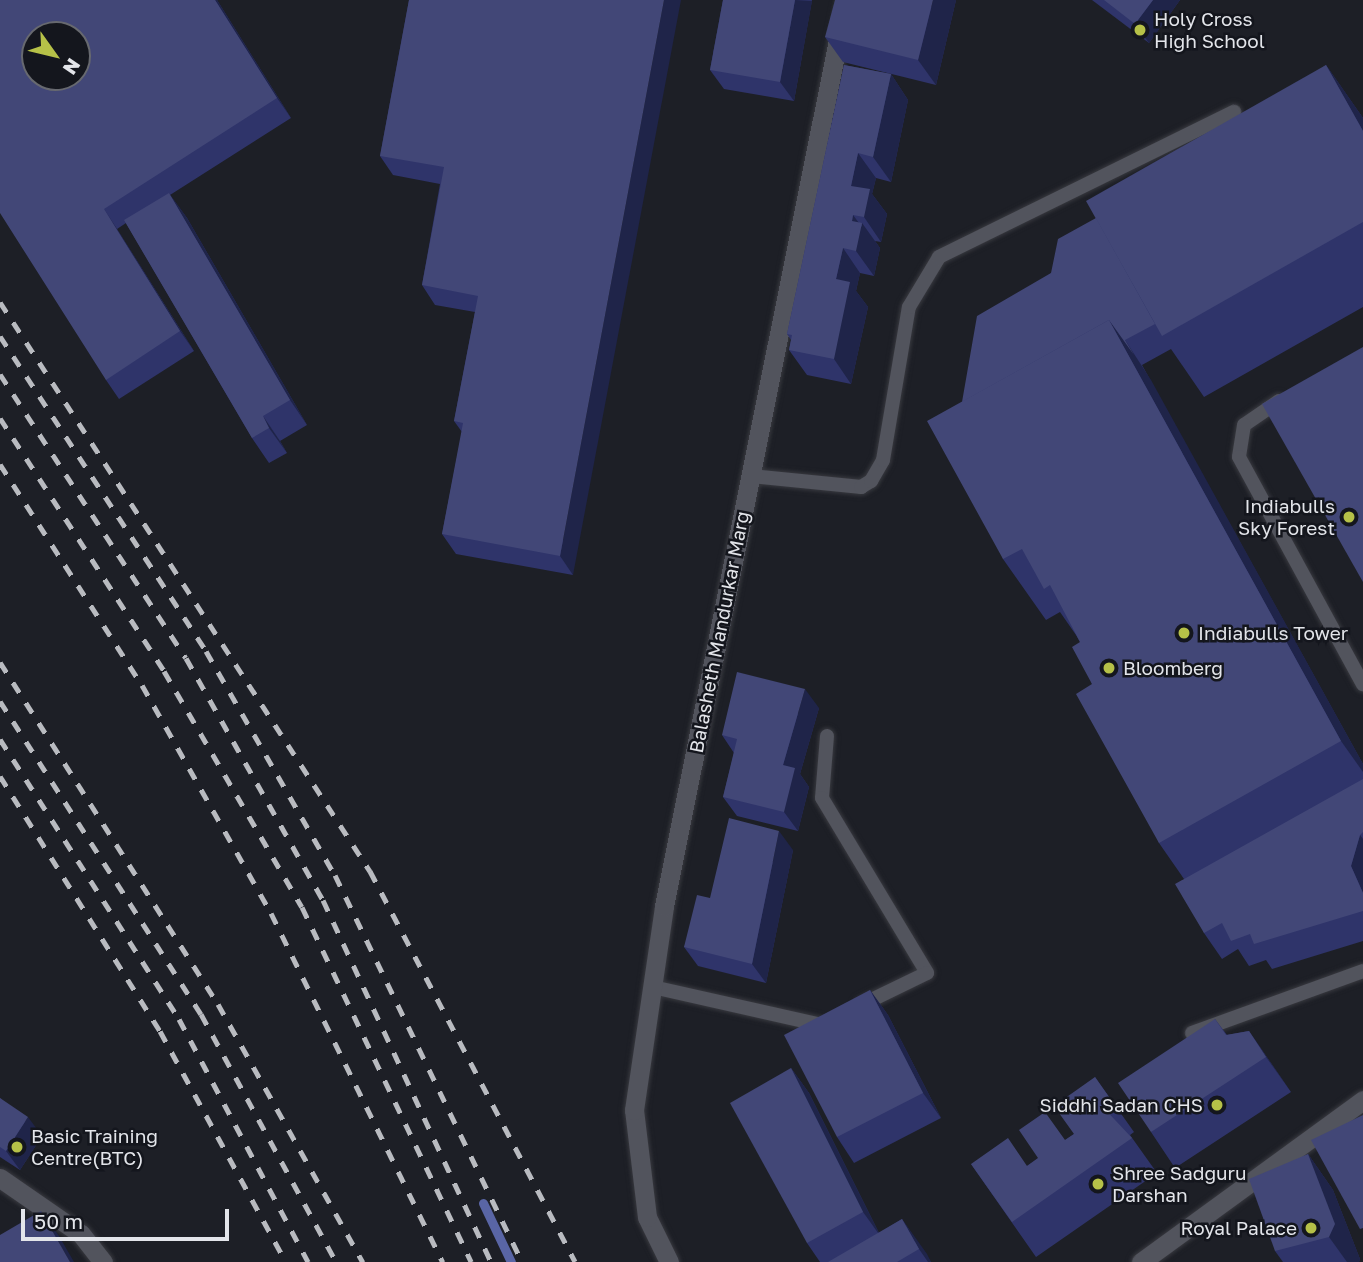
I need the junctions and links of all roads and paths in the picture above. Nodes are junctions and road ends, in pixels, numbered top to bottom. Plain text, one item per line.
1 (846, 0) edge
2 (1234, 112) dead end
3 (1295, 392) edge
4 (751, 477) junction
5 (1363, 684) edge
6 (827, 736) dead end
7 (1363, 971) edge
8 (653, 987) junction
9 (1192, 1032) edge
10 (1363, 1100) edge
11 (0, 1178) edge
12 (103, 1262) edge
13 (669, 1262) edge
14 (1141, 1262) edge

1 - 4 street, Balasheth Mandurkar Marg
2 - 4 lane
3 - 5 lane
4 - 8 street, Balasheth Mandurkar Marg
6 - 8 lane
7 - 9 lane
8 - 13 street, Balasheth Mandurkar Marg
10 - 14 street
11 - 12 street

